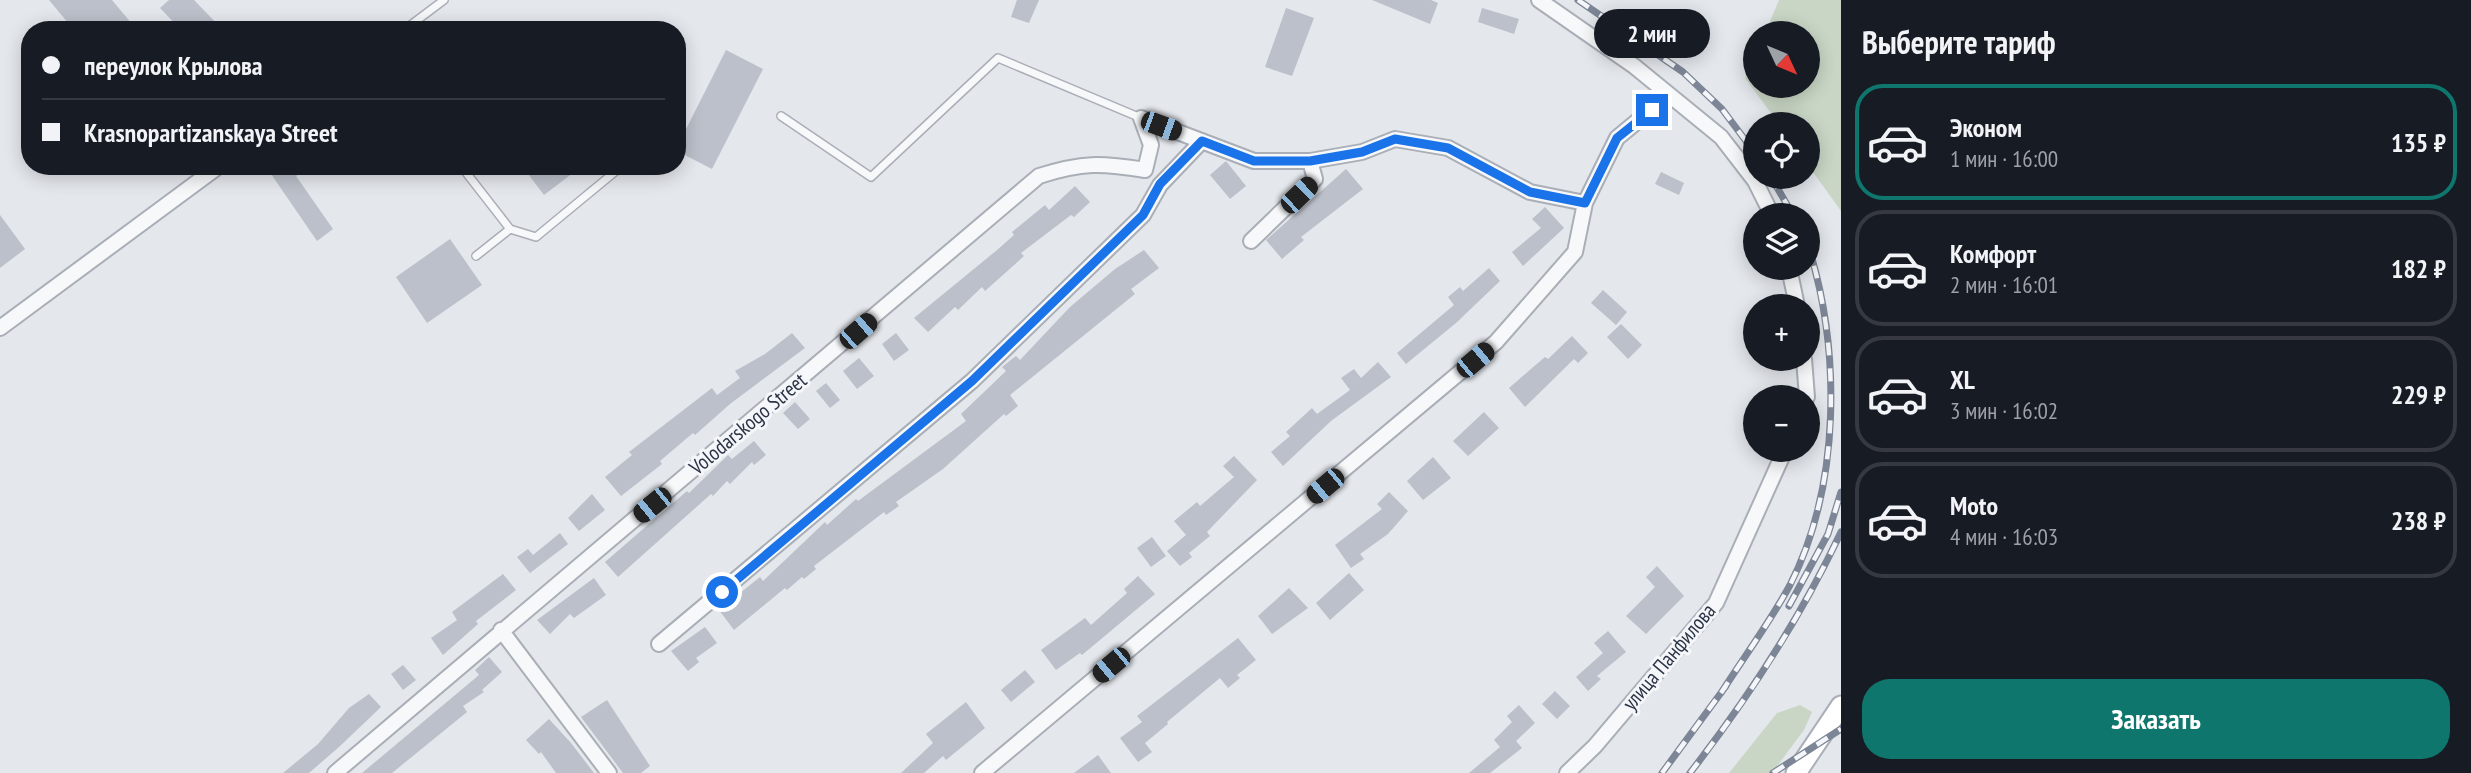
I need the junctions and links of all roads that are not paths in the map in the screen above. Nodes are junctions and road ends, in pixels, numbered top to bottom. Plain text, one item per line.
1 (444, 0) edge
2 (1539, 0) edge
3 (416, 21) edge
4 (1669, 95) junction
5 (782, 116) dead end
6 (1141, 118) junction
7 (1202, 141) junction
8 (1310, 161) junction
9 (1146, 170) junction
10 (207, 175) edge
11 (468, 175) edge
12 (611, 175) edge
13 (1160, 184) junction
14 (1585, 203) junction
15 (1766, 203) edge
16 (510, 229) junction
17 (1251, 241) dead end
18 (476, 256) dead end
19 (0, 328) edge
20 (1780, 462) edge
21 (501, 629) junction
22 (659, 644) dead end
23 (1841, 706) edge
24 (335, 773) edge
25 (609, 773) edge
26 (982, 773) edge
27 (1567, 773) edge
28 (1796, 773) edge

1 - 3 lane
2 - 4 street
4 - 14 street
4 - 15 street
5 - 6 lane
6 - 7 street
6 - 9 street
7 - 8 street
7 - 13 street
8 - 14 street
8 - 17 street
9 - 13 street
9 - 21 street, Volodarskogo Street
10 - 19 street
11 - 16 lane
12 - 16 lane
13 - 22 street
14 - 26 street
16 - 18 lane
20 - 27 street, улица Панфилова
21 - 24 street, Volodarskogo Street
21 - 25 street
23 - 28 main road

